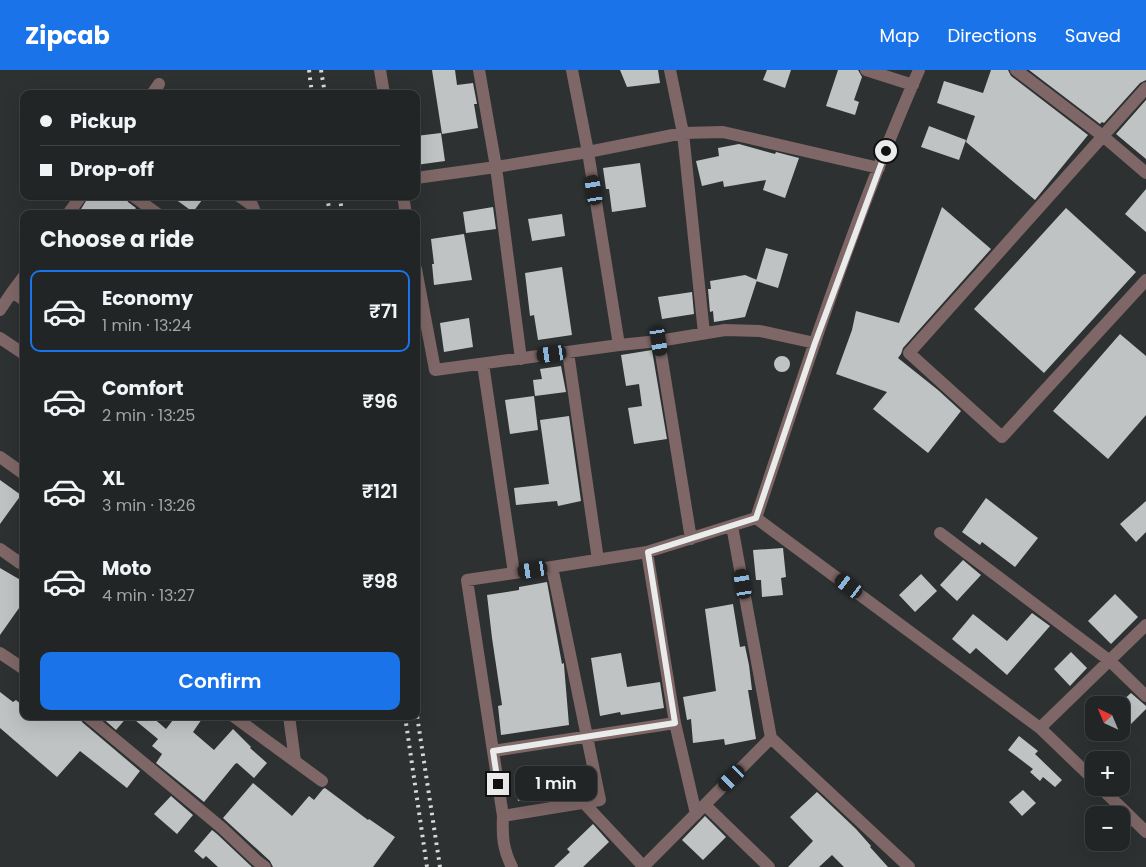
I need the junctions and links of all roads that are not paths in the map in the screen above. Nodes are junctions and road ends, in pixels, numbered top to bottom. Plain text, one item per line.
1 (380, 70) edge
2 (479, 70) edge
3 (572, 70) edge
4 (670, 70) edge
5 (866, 70) edge
6 (919, 70) edge
7 (1016, 70) edge
8 (913, 85) junction
9 (1146, 88) edge
10 (383, 90) edge
11 (683, 133) junction
12 (1104, 137) junction
13 (588, 152) junction
14 (496, 167) junction
15 (879, 168) junction
16 (1146, 173) edge
17 (420, 177) edge
18 (139, 200) edge
19 (245, 200) edge
20 (153, 210) edge
21 (254, 210) edge
22 (1146, 280) edge
23 (20, 281) edge
24 (420, 291) edge
25 (12, 292) junction
26 (20, 297) edge
27 (0, 310) edge
28 (704, 333) junction
29 (0, 338) edge
30 (659, 341) junction
31 (815, 343) junction
32 (619, 344) junction
33 (20, 351) edge
34 (568, 352) junction
35 (521, 359) junction
36 (484, 364) junction
37 (0, 457) edge
38 (20, 471) edge
39 (756, 518) junction
40 (732, 526) junction
41 (940, 534) dead end
42 (691, 539) junction
43 (0, 549) edge
44 (648, 552) junction
45 (20, 560) edge
46 (598, 560) junction
47 (552, 567) junction
48 (514, 573) junction
49 (1146, 625) edge
50 (0, 653) edge
51 (1110, 661) junction
52 (20, 666) edge
53 (1146, 696) edge
54 (92, 720) edge
55 (239, 720) edge
56 (290, 720) edge
57 (675, 723) junction
58 (1040, 728) junction
59 (588, 737) junction
60 (771, 738) junction
61 (493, 751) junction
62 (295, 761) junction
63 (1085, 771) edge
64 (322, 781) dead end
65 (1109, 796) edge
66 (583, 802) junction
67 (705, 805) junction
68 (696, 814) junction
69 (503, 816) junction
70 (1146, 832) edge
71 (265, 867) edge
72 (512, 867) edge
73 (643, 867) edge
74 (769, 867) edge
75 (909, 867) edge

1 - 10 street
2 - 14 street
3 - 13 street
4 - 11 street
5 - 8 street
6 - 8 street
7 - 12 street
8 - 15 street
9 - 12 street
11 - 13 street
11 - 15 street
11 - 28 street
12 - 16 street
12 - 22 street
13 - 14 street
13 - 32 street
14 - 17 street
14 - 35 street
15 - 31 street
18 - 20 street
19 - 21 street
23 - 25 street
24 - 36 street
25 - 26 street
25 - 27 street
28 - 30 street
28 - 31 street
29 - 33 street
30 - 32 street
30 - 42 street
31 - 39 street
32 - 34 street
34 - 35 street
34 - 46 street
35 - 36 street
36 - 48 street
37 - 38 street
39 - 40 street
39 - 58 street
40 - 42 street
40 - 60 street
41 - 51 street
42 - 44 street
43 - 45 street
44 - 46 street
44 - 57 street
46 - 47 street
47 - 48 street
47 - 59 street
48 - 61 street
49 - 51 street
50 - 52 street
51 - 53 street
51 - 58 street
54 - 71 street
55 - 62 street
56 - 62 street
57 - 59 street
57 - 68 street
58 - 63 street
59 - 61 street
59 - 66 street
60 - 67 street
60 - 75 street
61 - 69 street
62 - 64 street
65 - 70 street
66 - 69 street
66 - 73 street
67 - 68 street
67 - 74 street
68 - 73 street
69 - 72 street

